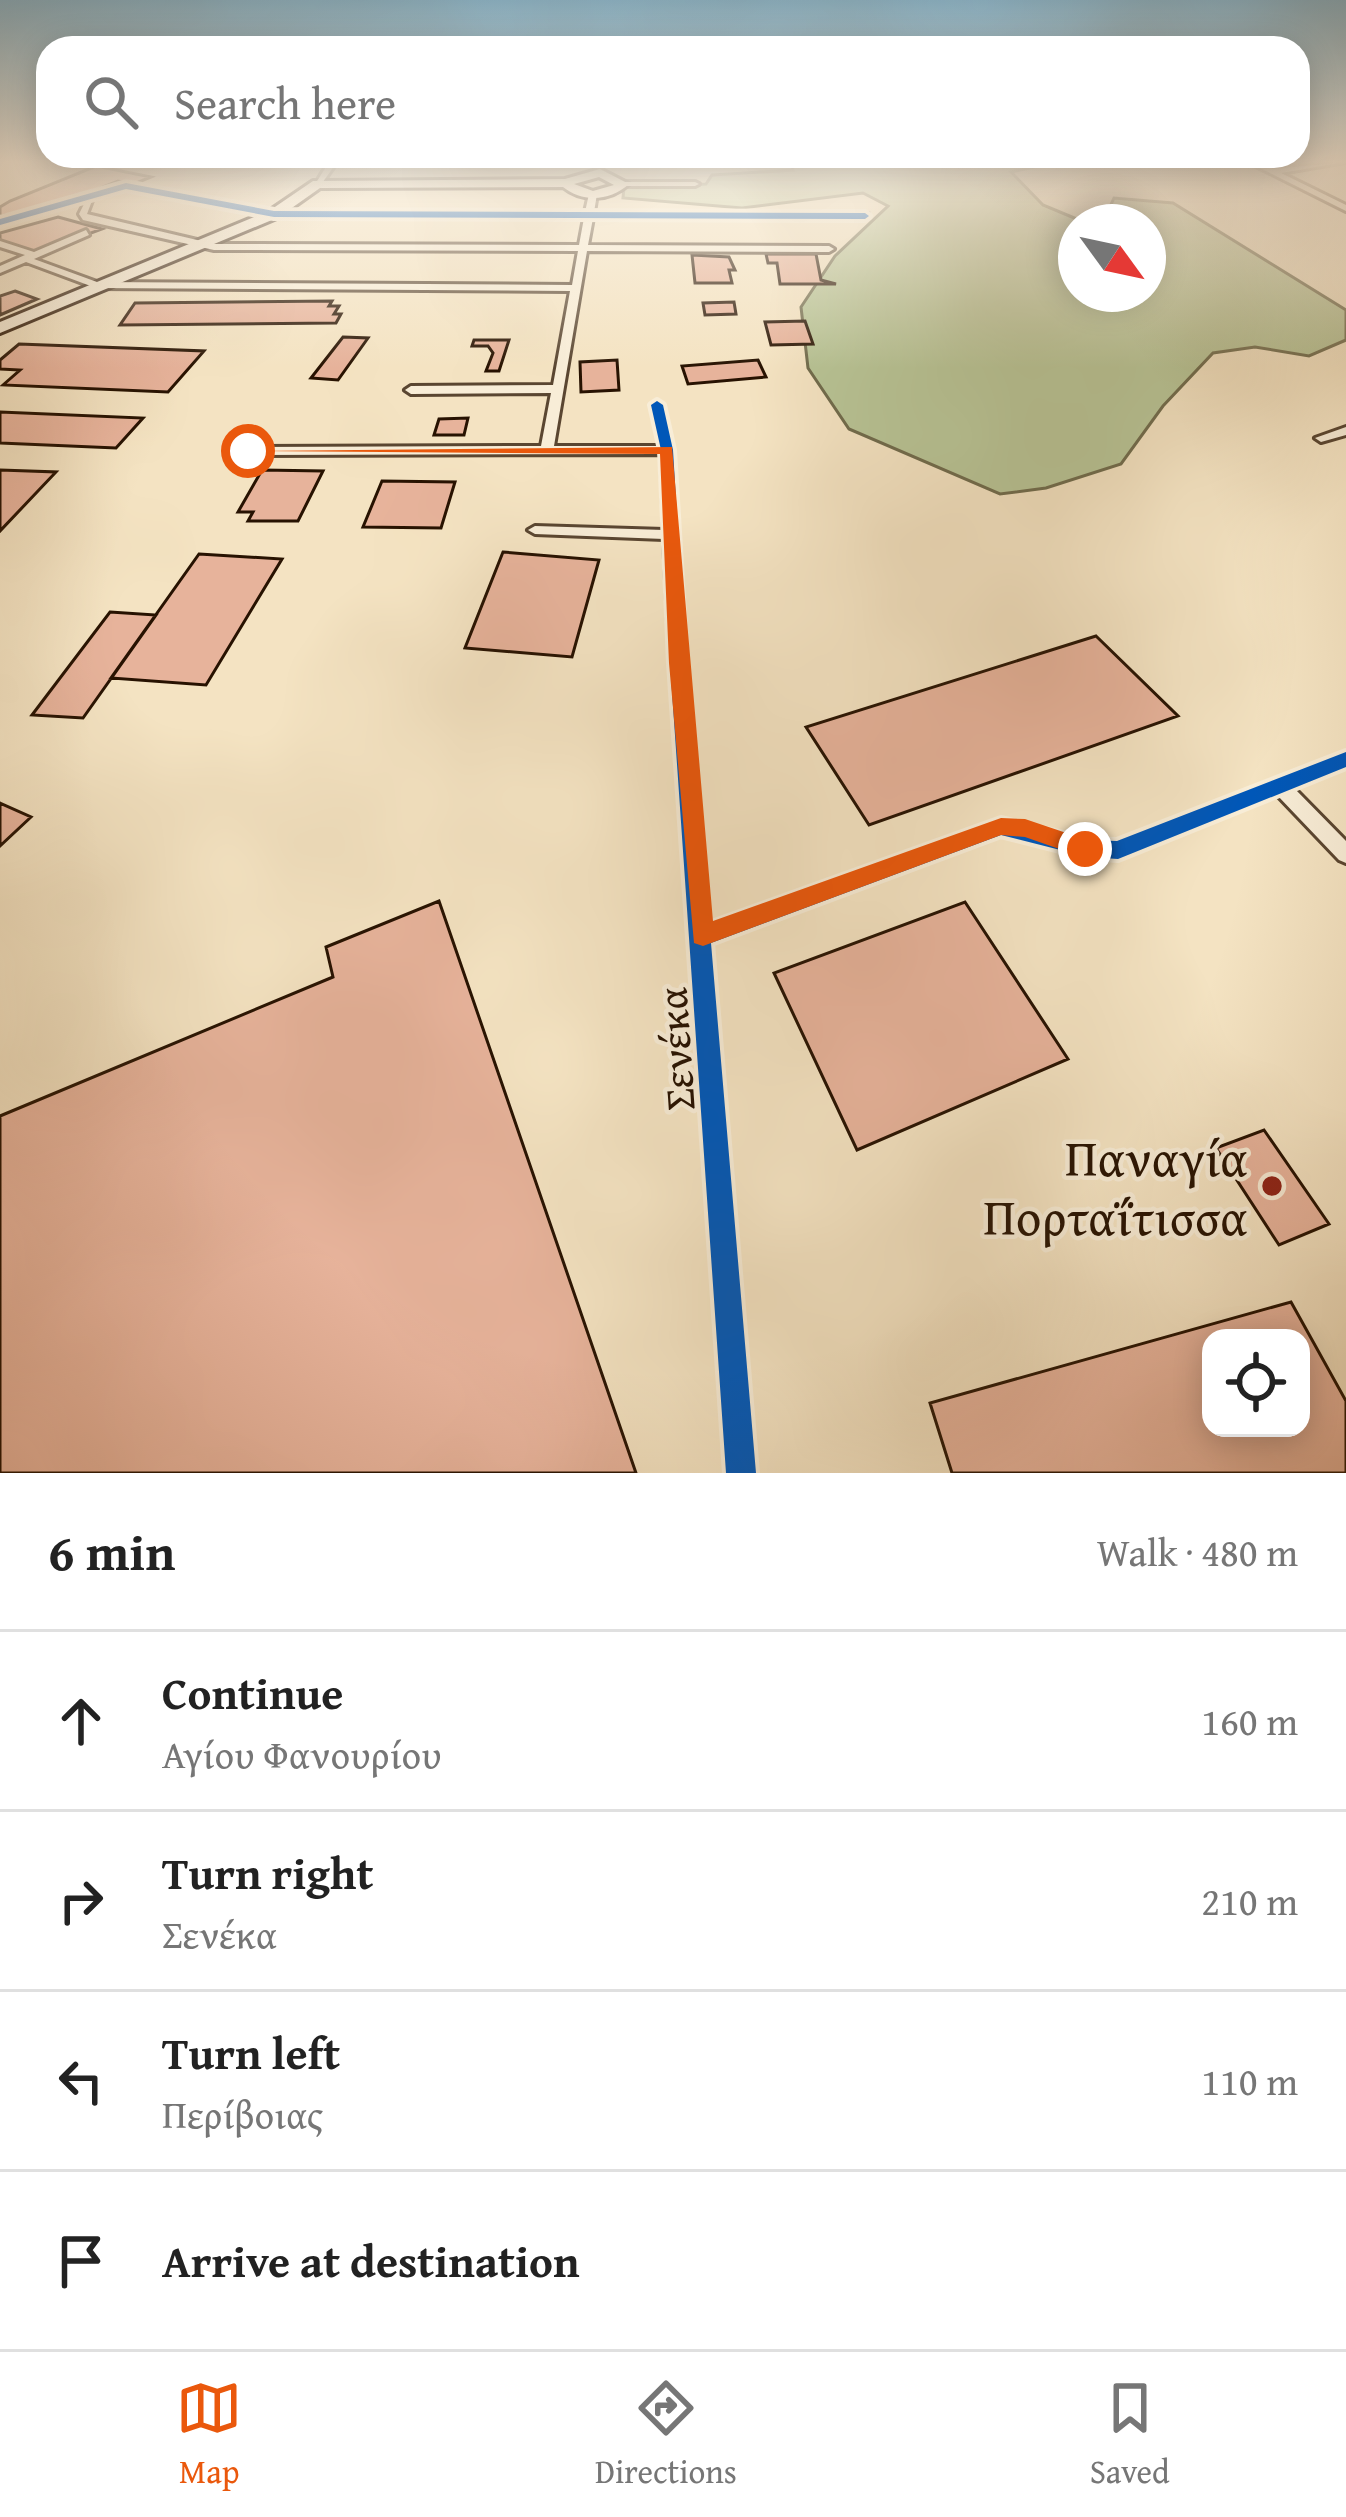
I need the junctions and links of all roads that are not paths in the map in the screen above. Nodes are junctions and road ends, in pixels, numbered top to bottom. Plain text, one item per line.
1 (137, 231) edge
2 (235, 231) edge
3 (586, 231) edge
4 (86, 233) dead end
5 (0, 244) edge
6 (199, 246) junction
7 (583, 249) junction
8 (829, 249) dead end
9 (30, 257) junction
10 (0, 270) edge
11 (96, 285) junction
12 (576, 289) junction
13 (0, 328) edge
14 (559, 388) junction
15 (411, 390) dead end
16 (657, 406) dead end
17 (1346, 431) edge
18 (1321, 438) dead end
19 (547, 450) junction
20 (667, 450) junction
21 (248, 451) dead end
22 (535, 530) dead end
23 (673, 535) junction
24 (1346, 759) edge
25 (1282, 788) junction
26 (1346, 854) edge
27 (703, 936) junction
28 (742, 1473) edge

1 - 6 street
2 - 6 street
3 - 7 street
4 - 9 street
5 - 9 street
6 - 7 street
6 - 11 street
7 - 8 street
7 - 12 street
9 - 10 street
9 - 11 street
11 - 12 street
11 - 13 street
12 - 14 street
14 - 15 street
14 - 19 street
16 - 20 street, Σενέκα
17 - 18 street
19 - 20 street
19 - 21 street
20 - 23 street, Σενέκα
22 - 23 street
23 - 27 street, Σενέκα
24 - 25 street
25 - 26 street
25 - 27 street
27 - 28 street, Σενέκα

